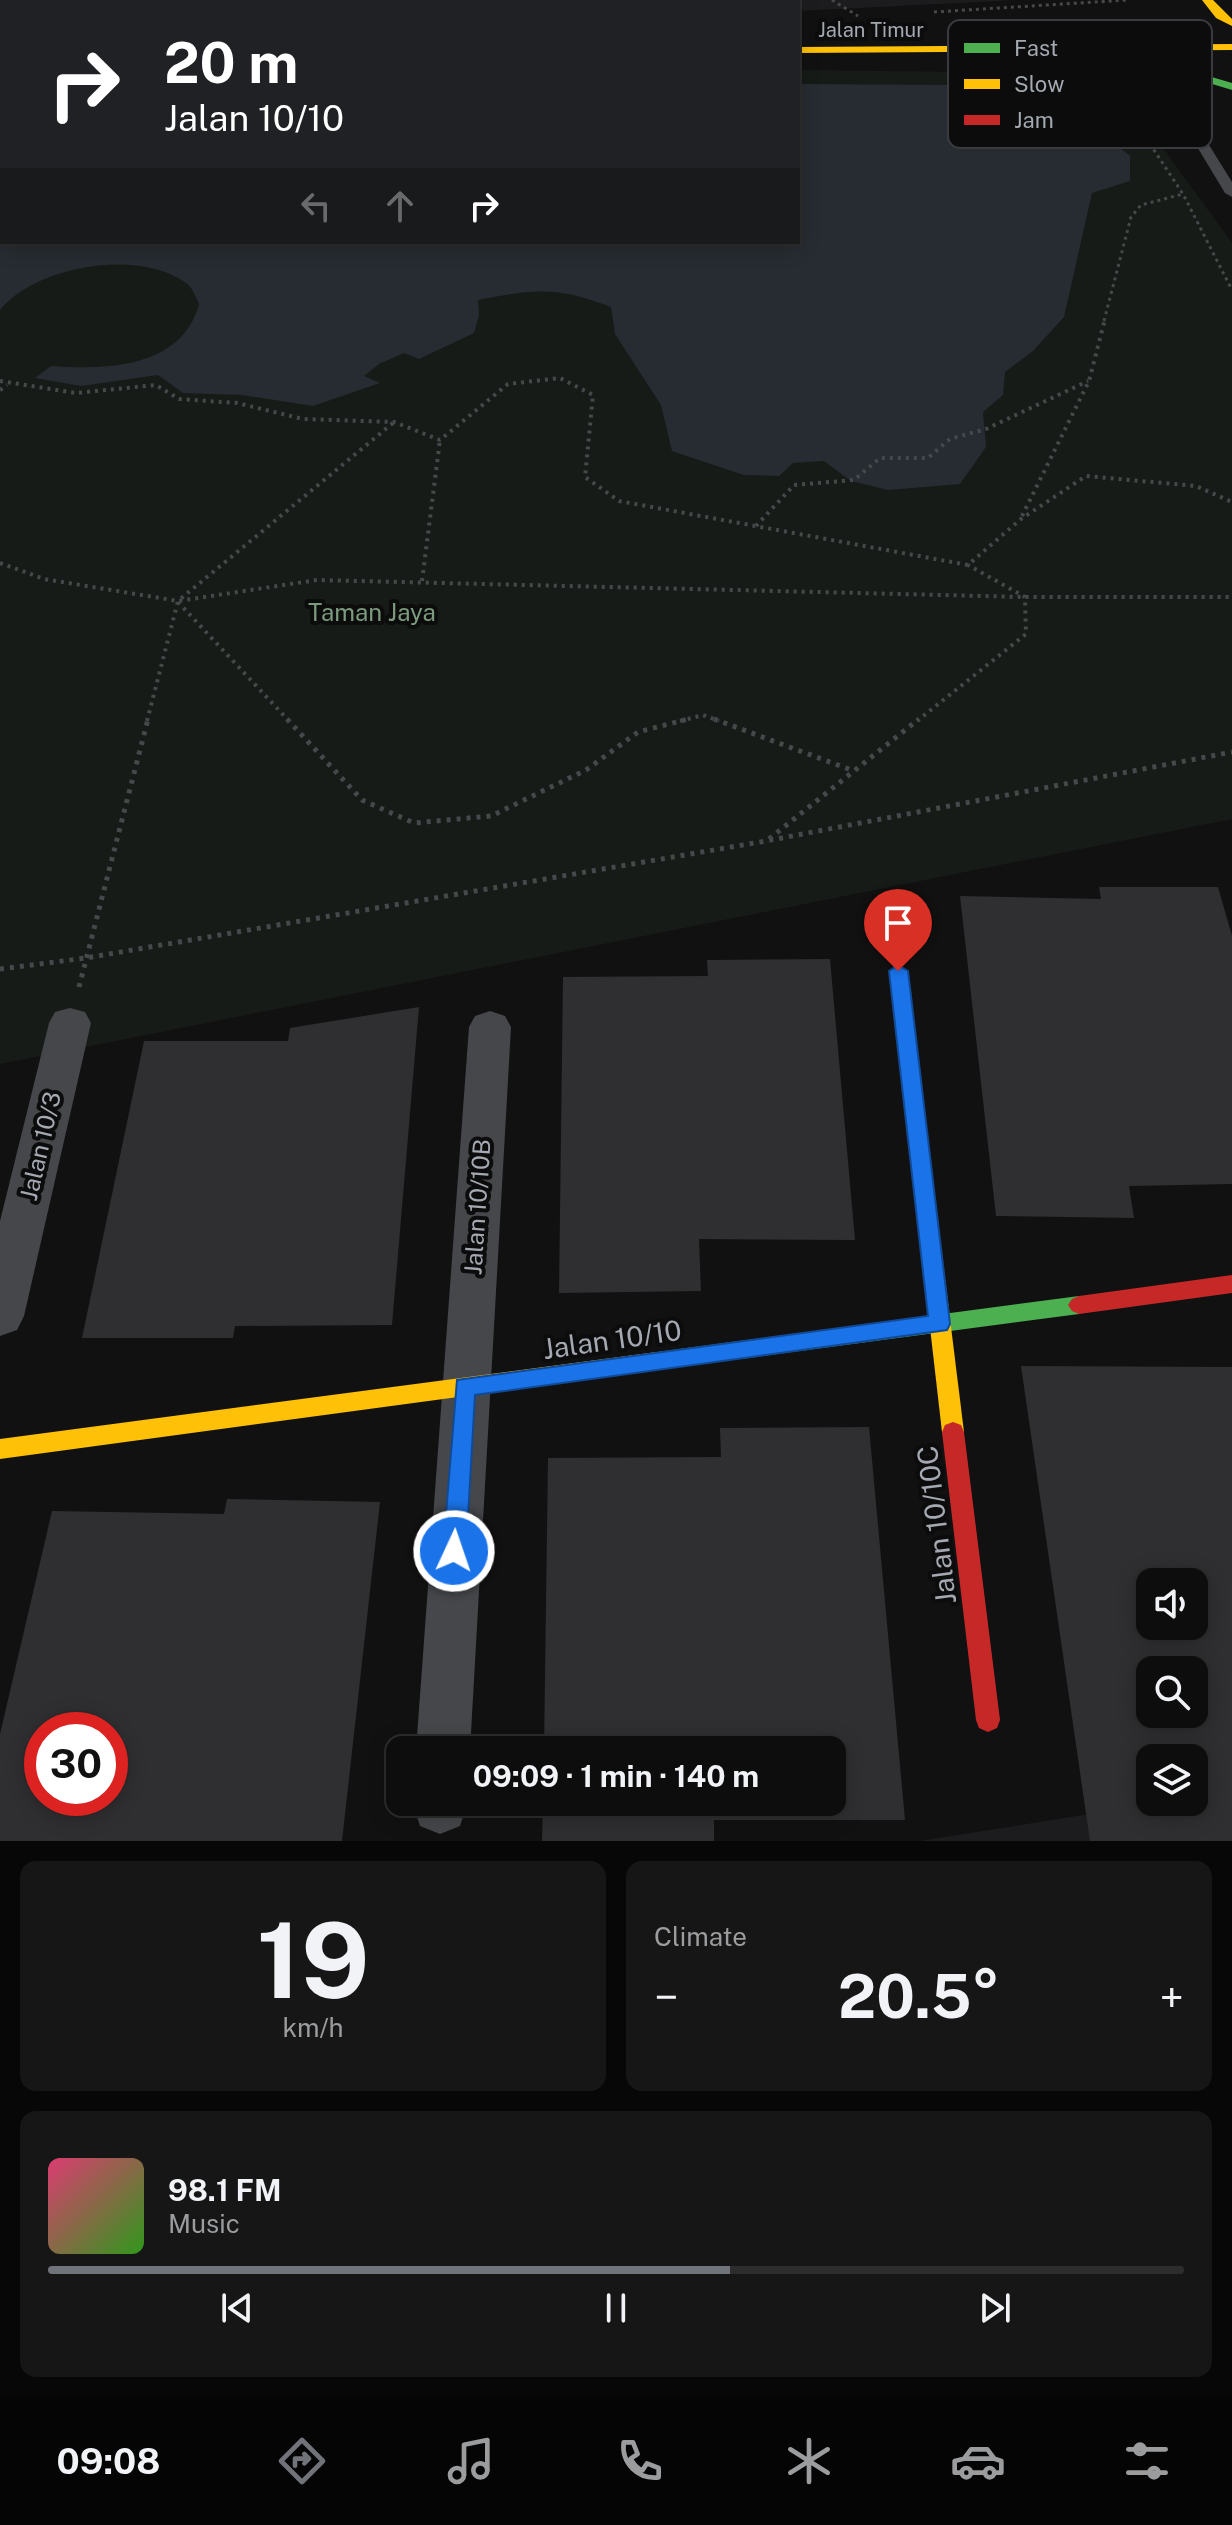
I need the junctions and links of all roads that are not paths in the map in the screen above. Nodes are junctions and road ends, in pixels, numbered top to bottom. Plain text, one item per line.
1 (1207, 0) edge
2 (1232, 23) edge
3 (1212, 30) edge
4 (1232, 30) edge
5 (948, 35) edge
6 (800, 38) edge
7 (1212, 47) edge
8 (1232, 47) edge
9 (800, 50) edge
10 (948, 51) edge
11 (1212, 81) edge
12 (1232, 87) edge
13 (1204, 148) edge
14 (1232, 193) edge
15 (898, 971) dead end
16 (70, 1023) road end
17 (490, 1027) dead end
18 (1232, 1284) edge
19 (0, 1316) edge
20 (940, 1324) junction
21 (465, 1387) junction
22 (0, 1449) edge
23 (988, 1720) dead end
24 (444, 1736) edge

1 - 2 main road
3 - 4 main road, Jalan Timur
5 - 6 main road, Jalan Timur
7 - 8 main road, Jalan Timur
9 - 10 main road, Jalan Timur
11 - 12 main road
13 - 14 lane
15 - 20 main road, Jalan 10/10C
16 - 19 street, Jalan 10/3
17 - 21 street, Jalan 10/10B
18 - 20 main road, Jalan 10/10
20 - 21 main road, Jalan 10/10
20 - 23 main road, Jalan 10/10C
21 - 22 main road, Jalan 10/10
21 - 24 street, Jalan 10/10B

